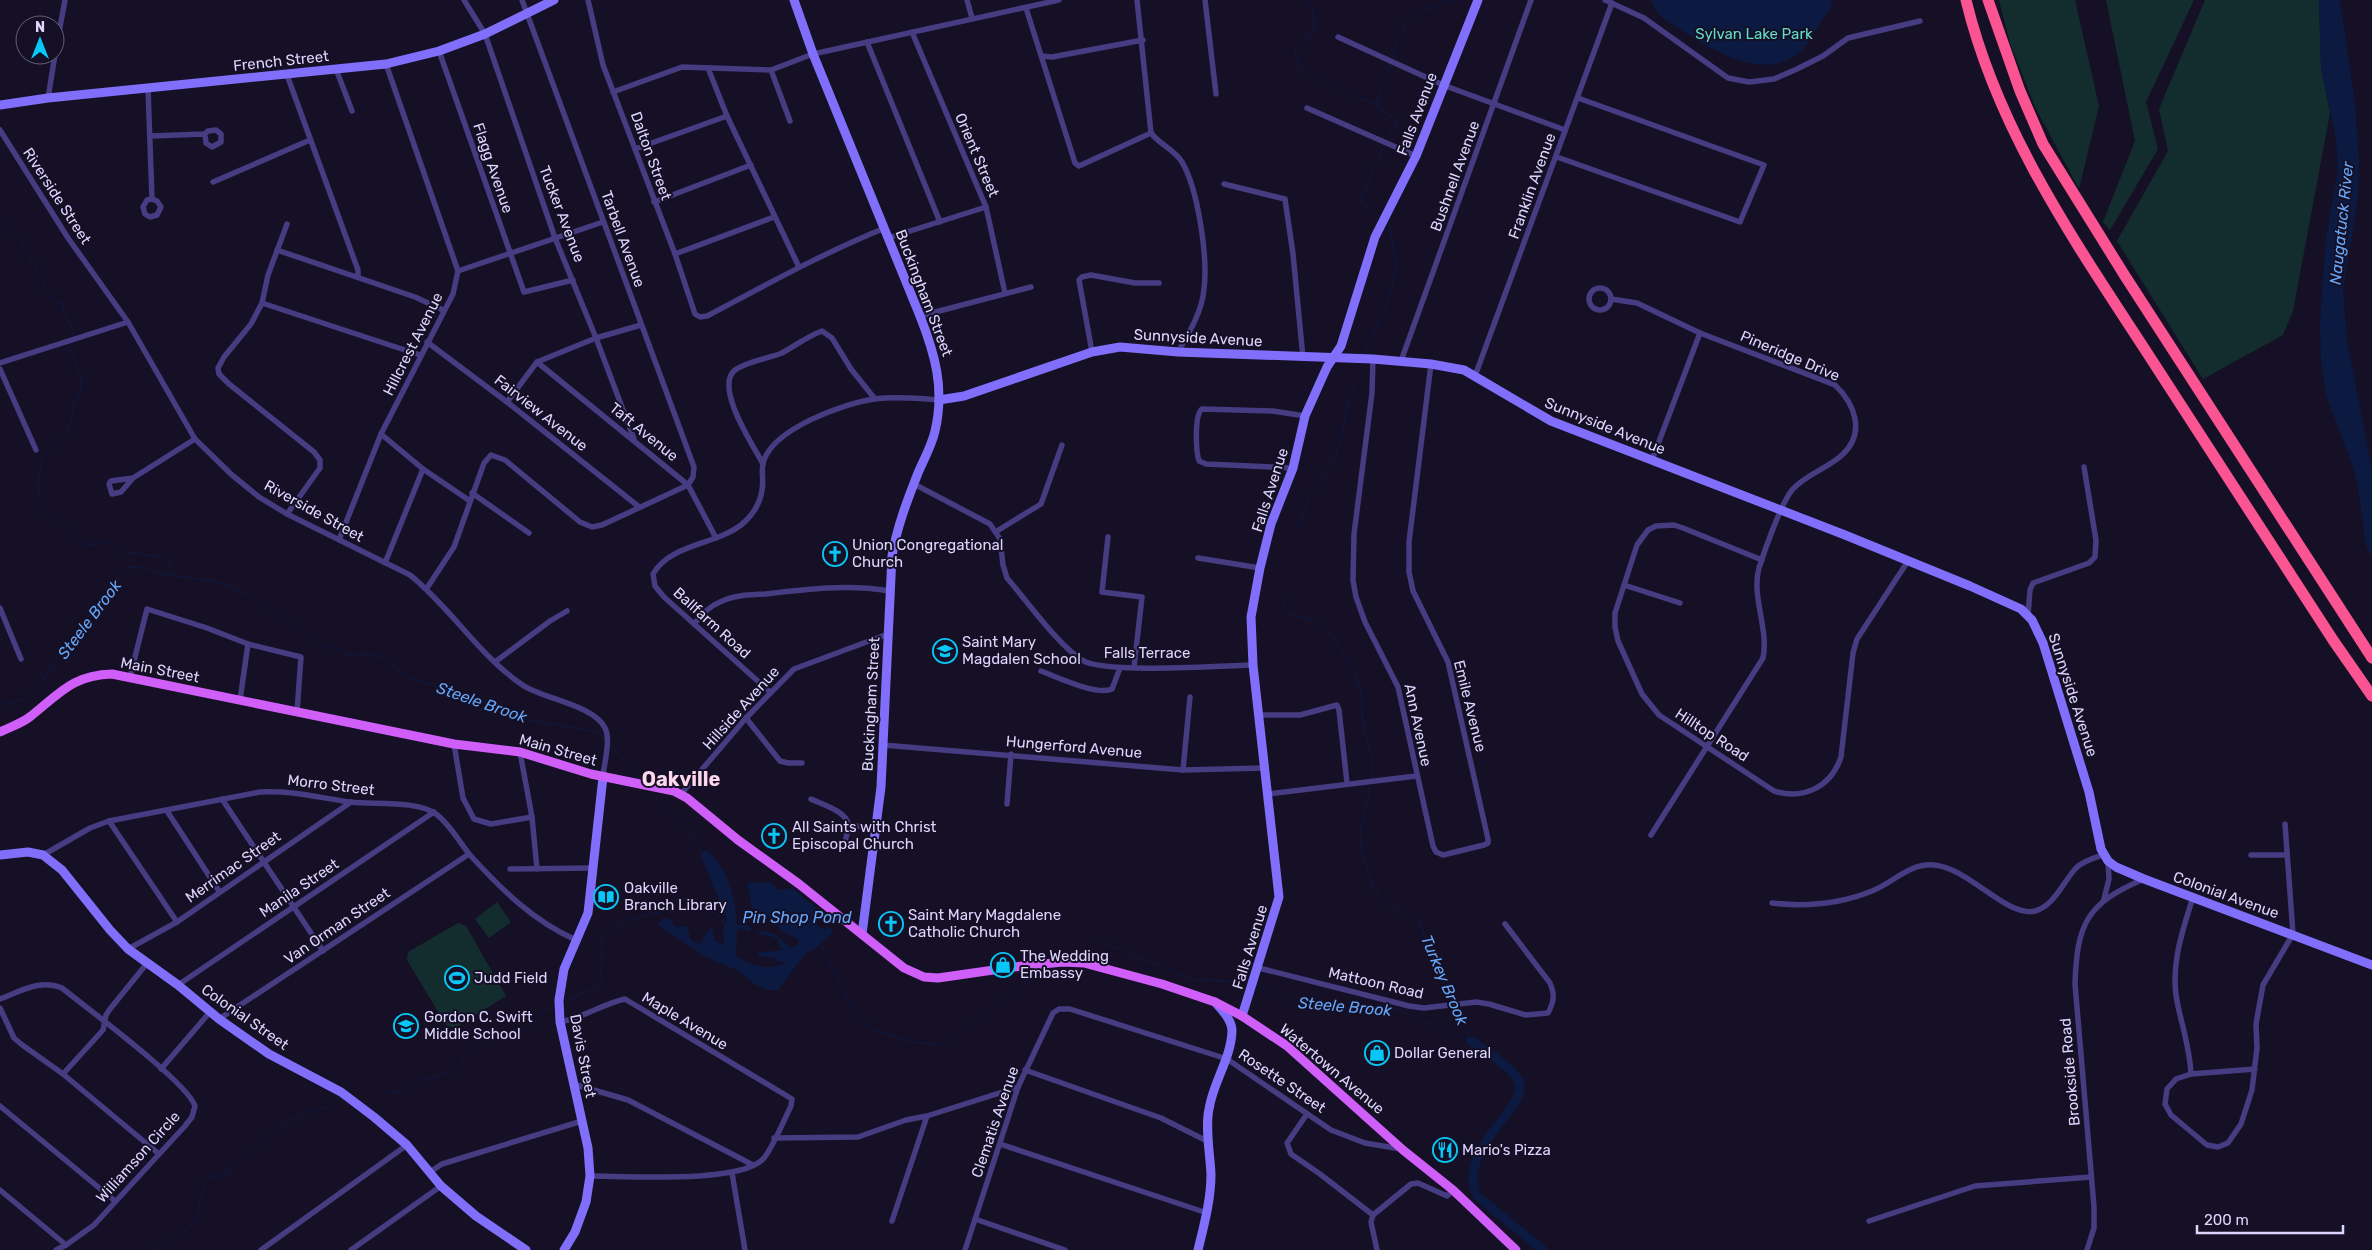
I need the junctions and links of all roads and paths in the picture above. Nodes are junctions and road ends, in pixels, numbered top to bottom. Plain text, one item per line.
1 (65, 0) edge
2 (464, 0) edge
3 (522, 0) edge
4 (554, 0) edge
5 (588, 0) edge
6 (794, 0) edge
7 (967, 0) edge
8 (1059, 0) edge
9 (1137, 0) edge
10 (1205, 0) edge
11 (1478, 0) edge
12 (1531, 0) edge
13 (1605, 0) edge
14 (1966, 0) edge
15 (1988, 0) edge
16 (1612, 3) junction
17 (1026, 8) junction
18 (527, 13) junction
19 (62, 15) edge
20 (972, 18) junction
21 (1920, 22) dead end
22 (912, 32) junction
23 (485, 34) junction
24 (1338, 37) dead end
25 (1143, 40) junction
26 (867, 42) junction
27 (439, 51) junction
28 (813, 54) junction
29 (1042, 56) junction
30 (386, 64) junction
31 (53, 65) edge
32 (708, 68) junction
33 (336, 69) junction
34 (771, 70) junction
35 (287, 75) junction
36 (1443, 85) junction
37 (148, 88) junction
38 (613, 92) junction
39 (1216, 94) dead end
40 (48, 98) junction
41 (1578, 98) junction
42 (1494, 104) junction
43 (0, 105) edge
44 (1307, 108) dead end
45 (352, 111) dead end
46 (727, 116) junction
47 (790, 121) dead end
48 (0, 130) edge
49 (1565, 130) junction
50 (205, 134) dead end
51 (1151, 134) junction
52 (151, 136) junction
53 (310, 140) junction
54 (635, 149) junction
55 (1416, 156) junction
56 (1557, 157) junction
57 (750, 165) junction
58 (213, 182) dead end
59 (1224, 184) dead end
60 (152, 199) dead end
61 (654, 202) junction
62 (986, 206) junction
63 (774, 217) junction
64 (603, 222) junction
65 (940, 222) junction
66 (287, 224) dead end
67 (885, 228) junction
68 (555, 238) junction
69 (888, 238) junction
70 (277, 250) junction
71 (510, 252) junction
72 (675, 254) junction
73 (799, 267) junction
74 (458, 270) junction
75 (358, 277) junction
76 (573, 280) junction
77 (1159, 283) dead end
78 (1031, 287) dead end
79 (1005, 293) junction
80 (1611, 299) dead end
81 (262, 303) junction
82 (443, 310) junction
83 (920, 316) junction
84 (128, 322) junction
85 (641, 324) junction
86 (1700, 333) junction
87 (596, 338) junction
88 (427, 342) junction
89 (1092, 352) junction
90 (1178, 352) junction
91 (420, 355) junction
92 (1303, 358) junction
93 (1332, 358) junction
94 (1373, 358) junction
95 (1401, 361) junction
96 (537, 362) junction
97 (0, 363) edge
98 (1431, 364) junction
99 (0, 369) edge
100 (1475, 376) junction
101 (874, 399) junction
102 (939, 400) junction
103 (507, 402) junction
104 (1305, 416) junction
105 (381, 434) junction
106 (195, 438) junction
107 (634, 439) junction
108 (1062, 445) dead end
109 (36, 450) dead end
110 (1652, 460) junction
111 (763, 464) junction
112 (2084, 467) dead end
113 (1293, 468) junction
114 (424, 469) junction
115 (133, 478) dead end
116 (914, 484) junction
117 (688, 485) junction
118 (472, 494) junction
119 (470, 501) junction
120 (638, 506) junction
121 (1782, 512) junction
122 (287, 514) junction
123 (997, 531) junction
124 (530, 533) dead end
125 (1108, 537) dead end
126 (716, 538) junction
127 (339, 540) junction
128 (1198, 558) dead end
129 (1762, 560) junction
130 (1908, 561) junction
131 (385, 563) junction
132 (1260, 568) junction
133 (1624, 586) junction
134 (427, 588) junction
135 (890, 591) junction
136 (1680, 603) dead end
137 (0, 608) edge
138 (567, 611) dead end
139 (2028, 615) junction
140 (694, 624) junction
141 (888, 634) junction
142 (248, 644) junction
143 (2372, 658) edge
144 (21, 660) dead end
145 (495, 662) junction
146 (1253, 665) junction
147 (1134, 667) junction
148 (1120, 668) junction
149 (1041, 671) dead end
150 (130, 677) junction
151 (770, 692) junction
152 (2372, 696) edge
153 (1190, 697) dead end
154 (240, 700) junction
155 (297, 712) junction
156 (1259, 715) junction
157 (746, 718) junction
158 (0, 732) edge
159 (454, 744) junction
160 (883, 745) junction
161 (1707, 747) junction
162 (520, 752) junction
163 (1010, 754) junction
164 (802, 763) dead end
165 (1264, 768) junction
166 (1183, 770) junction
167 (1416, 776) junction
168 (602, 777) junction
169 (1347, 783) junction
170 (681, 794) junction
171 (1268, 794) junction
172 (811, 798) dead end
173 (222, 800) junction
174 (351, 802) junction
175 (1008, 804) dead end
176 (167, 811) junction
177 (434, 812) junction
178 (532, 817) junction
179 (109, 821) junction
180 (2285, 824) dead end
181 (848, 825) junction
182 (877, 828) junction
183 (1651, 835) dead end
184 (844, 844) dead end
185 (1436, 852) joint
186 (469, 854) junction
187 (0, 855) edge
188 (43, 855) junction
189 (2251, 855) dead end
190 (2286, 855) junction
191 (2105, 858) junction
192 (264, 861) junction
193 (593, 868) junction
194 (510, 869) dead end
195 (537, 869) junction
196 (2144, 879) junction
197 (219, 891) junction
198 (2193, 897) junction
199 (2104, 899) junction
200 (1772, 903) dead end
201 (294, 907) junction
202 (177, 922) junction
203 (1504, 924) dead end
204 (862, 934) junction
205 (2293, 934) junction
206 (576, 940) junction
207 (128, 949) junction
208 (323, 951) junction
209 (148, 962) junction
210 (2372, 965) edge
211 (1007, 967) joint
212 (1258, 971) junction
213 (178, 985) junction
214 (0, 999) edge
215 (1215, 1002) junction
216 (0, 1008) edge
217 (1059, 1009) joint
218 (210, 1012) junction
219 (1242, 1016) junction
220 (219, 1020) junction
221 (105, 1022) junction
222 (560, 1022) junction
223 (1227, 1059) junction
224 (161, 1068) junction
225 (2254, 1069) junction
226 (1025, 1070) junction
227 (63, 1074) junction
228 (2191, 1074) junction
229 (574, 1084) junction
230 (1018, 1087) junction
231 (0, 1106) edge
232 (1307, 1114) junction
233 (927, 1116) junction
234 (582, 1121) junction
235 (774, 1138) junction
236 (1210, 1142) junction
237 (1000, 1144) junction
238 (407, 1145) junction
239 (1403, 1150) junction
240 (159, 1154) junction
241 (753, 1166) junction
242 (430, 1172) junction
243 (732, 1173) junction
244 (590, 1176) junction
245 (2091, 1177) junction
246 (442, 1186) junction
247 (0, 1190) edge
248 (1453, 1190) junction
249 (115, 1201) junction
250 (1207, 1213) junction
251 (1373, 1215) junction
252 (975, 1219) junction
253 (892, 1221) dead end
254 (1870, 1221) dead end
255 (66, 1245) junction
256 (567, 1248) edge
257 (56, 1250) edge
258 (261, 1250) edge
259 (351, 1250) edge
260 (526, 1250) edge
261 (745, 1250) edge
262 (965, 1250) edge
263 (1065, 1250) edge
264 (1198, 1250) edge
265 (1377, 1250) edge
266 (1516, 1250) edge
267 (2087, 1250) edge

1 - 19 street
2 - 23 street, Tucker Avenue
3 - 18 street, Tarbell Avenue
4 - 18 street, French Street
5 - 38 street, Dalton Street
6 - 28 street, Buckingham Street
7 - 20 street
8 - 17 street
9 - 25 street
10 - 39 street
11 - 36 street, Falls Avenue
12 - 42 street, Bushnell Avenue
13 - 16 street
14 - 152 highway
15 - 143 highway
16 - 21 street
16 - 41 street, Franklin Avenue
17 - 20 street
17 - 29 street
18 - 23 street, French Street
18 - 64 street, Tarbell Avenue
20 - 22 street
22 - 26 street
22 - 62 street, Orient Street
23 - 27 street, French Street
23 - 68 street, Tucker Avenue
24 - 36 street
25 - 29 street
25 - 51 street
26 - 28 street
26 - 65 street
27 - 30 street, French Street
27 - 71 street, Flagg Avenue
28 - 34 street
28 - 67 street, Buckingham Street
29 - 51 street
30 - 33 street, French Street
30 - 74 street
31 - 40 street
32 - 34 street
32 - 38 street
32 - 46 street
33 - 35 street, French Street
33 - 45 street
34 - 47 street
35 - 37 street, French Street
35 - 53 street
36 - 42 street
36 - 55 street, Falls Avenue
37 - 40 street, French Street
37 - 52 street
38 - 54 street, Dalton Street
40 - 43 street, French Street
41 - 49 street, Franklin Avenue
41 - 56 street
42 - 49 street
42 - 95 street, Bushnell Avenue
44 - 55 street
46 - 54 street
46 - 57 street
48 - 84 street, Riverside Street
49 - 56 street, Franklin Avenue
50 - 52 street
51 - 90 street
52 - 60 street
53 - 58 street
53 - 75 street
54 - 61 street, Dalton Street
55 - 93 street, Falls Avenue
56 - 100 street, Franklin Avenue
57 - 61 street
57 - 63 street
59 - 92 street
61 - 72 street, Dalton Street
62 - 65 street
62 - 79 street, Orient Street
63 - 72 street
63 - 73 street
64 - 68 street
64 - 85 street, Tarbell Avenue
65 - 69 street
66 - 70 street
67 - 69 street, Buckingham Street
67 - 73 street
68 - 71 street
68 - 76 street, Tucker Avenue
69 - 83 street, Buckingham Street
70 - 75 street
70 - 81 street
71 - 74 street
71 - 76 street, Flagg Avenue
72 - 73 street, Dalton Street
74 - 82 street, Hillcrest Avenue
75 - 82 street
76 - 87 street, Tucker Avenue
77 - 89 street
78 - 79 street
79 - 83 street
80 - 86 street, Pineridge Drive
81 - 91 street
81 - 122 street
82 - 88 street, Hillcrest Avenue
83 - 102 street, Buckingham Street
84 - 97 street
84 - 106 street, Riverside Street
85 - 87 street
85 - 117 street, Tarbell Avenue
86 - 110 street
86 - 121 street, Pineridge Drive
87 - 96 street
87 - 107 street, Tucker Avenue
88 - 91 street, Hillcrest Avenue
88 - 103 street, Fairview Avenue
89 - 90 street, Sunnyside Avenue
89 - 102 street, Sunnyside Avenue
90 - 92 street, Sunnyside Avenue
91 - 105 street, Hillcrest Avenue
92 - 93 street, Sunnyside Avenue
93 - 94 street, Sunnyside Avenue
93 - 104 street, Falls Avenue
94 - 95 street, Sunnyside Avenue
94 - 167 street, Ann Avenue
95 - 98 street, Sunnyside Avenue
96 - 103 street
96 - 107 street, Taft Avenue
98 - 100 street, Sunnyside Avenue
98 - 185 street, Emile Avenue
99 - 109 street
100 - 110 street, Sunnyside Avenue
101 - 102 street, Ballfarm Road
101 - 111 street, Ballfarm Road
101 - 111 street
102 - 116 street, Buckingham Street
103 - 120 street, Fairview Avenue
104 - 113 street, Falls Avenue
104 - 113 street
105 - 114 street
105 - 127 street, Hillcrest Avenue
106 - 115 street
106 - 122 street, Riverside Street
107 - 117 street, Taft Avenue
108 - 123 street
110 - 121 street, Sunnyside Avenue
111 - 126 street, Ballfarm Road
112 - 139 street
113 - 132 street, Falls Avenue
114 - 119 street
114 - 131 street
116 - 123 street
116 - 135 street, Buckingham Street
117 - 120 street
117 - 126 street, Taft Avenue
118 - 119 street
118 - 120 street
118 - 124 street
119 - 134 street
121 - 129 street, Pineridge Drive
121 - 130 street, Sunnyside Avenue
122 - 127 street, Riverside Street
123 - 148 street, Falls Terrace
125 - 147 street
126 - 140 street, Ballfarm Road
127 - 131 street, Riverside Street
128 - 132 street
129 - 133 street, Hilltop Road
129 - 161 street, Pineridge Drive
130 - 139 street, Sunnyside Avenue
130 - 161 street, Hilltop Road
131 - 134 street, Riverside Street
132 - 146 street, Falls Avenue
133 - 136 street
133 - 161 street, Hilltop Road
134 - 145 street, Riverside Street
135 - 140 street
135 - 141 street, Buckingham Street
137 - 144 street
138 - 145 street
139 - 191 street, Sunnyside Avenue
140 - 151 street, Ballfarm Road
141 - 151 street, Hillside Avenue
141 - 160 street, Buckingham Street
142 - 150 street
142 - 154 street
142 - 155 street
145 - 168 street, Riverside Street
146 - 147 street, Falls Terrace
146 - 156 street, Falls Avenue
147 - 148 street, Falls Terrace
148 - 149 street
150 - 154 main road, Main Street
150 - 158 main road, Main Street
151 - 157 street, Hillside Avenue
153 - 166 street
154 - 155 main road, Main Street
155 - 159 main road, Main Street
156 - 165 street, Falls Avenue
156 - 169 street
157 - 164 street
157 - 170 street, Hillside Avenue
159 - 162 main road, Main Street
159 - 178 street
160 - 163 street, Hungerford Avenue
160 - 182 street, Buckingham Street
161 - 183 street, Pineridge Drive
162 - 168 main road, Main Street
162 - 178 street
163 - 166 street, Hungerford Avenue
163 - 175 street
165 - 166 street, Hungerford Avenue
165 - 171 street, Falls Avenue
167 - 169 street
167 - 185 street, Ann Avenue
168 - 170 main road, Main Street
168 - 193 street, Davis Street
169 - 171 street
170 - 204 main road, Main Street
171 - 212 street, Falls Avenue
172 - 181 street
173 - 174 street, Morro Street
173 - 176 street, Morro Street
173 - 192 street
174 - 177 street, Morro Street
174 - 192 street, Merrimac Street
176 - 179 street, Morro Street
176 - 197 street
177 - 186 street
177 - 201 street, Manila Street
178 - 195 street
179 - 188 street, Morro Street
179 - 202 street
180 - 190 street
181 - 182 street
181 - 184 street
182 - 204 street, Buckingham Street
186 - 206 street
186 - 208 street, Van Orman Street
187 - 188 street
188 - 207 street, Colonial Street
189 - 190 street
190 - 205 street
191 - 196 street, Colonial Avenue
191 - 199 street
191 - 200 street
192 - 197 street, Merrimac Street
192 - 201 street
193 - 195 street
193 - 206 street, Davis Street
194 - 195 street
196 - 198 street, Colonial Avenue
196 - 199 street, Brookside Road
197 - 202 street, Merrimac Street
198 - 205 street, Colonial Avenue
198 - 228 street
199 - 245 street, Brookside Road
201 - 208 street
201 - 213 street, Manila Street
202 - 207 street, Merrimac Street
203 - 212 street, Mattoon Road
204 - 211 main road, Main Street
205 - 210 street, Colonial Avenue
205 - 225 street
206 - 222 street, Davis Street
207 - 209 street, Colonial Street
208 - 220 street, Van Orman Street
209 - 213 street, Colonial Street
209 - 221 street
211 - 215 main road, Watertown Avenue
212 - 219 street, Falls Avenue
213 - 218 street, Colonial Street
214 - 221 street, Williamson Circle
215 - 219 main road, Watertown Avenue
215 - 223 street
216 - 227 street
217 - 223 street, Rosette Street
217 - 226 street, Clematis Avenue
218 - 220 street, Colonial Street
218 - 224 street
219 - 239 main road, Watertown Avenue
220 - 238 street, Colonial Street
221 - 224 street, Williamson Circle
221 - 227 street
222 - 229 street, Davis Street
222 - 235 street, Maple Avenue
223 - 232 street, Rosette Street
223 - 236 street
224 - 240 street, Williamson Circle
225 - 228 street
225 - 228 street
226 - 230 street, Clematis Avenue
226 - 236 street
227 - 240 street
229 - 234 street, Davis Street
229 - 241 street
230 - 233 street
230 - 237 street, Clematis Avenue
231 - 249 street
232 - 239 street, Rosette Street
232 - 251 street
233 - 235 street
233 - 253 street
234 - 242 street
234 - 244 street, Davis Street
235 - 241 street
236 - 250 street
237 - 250 street
237 - 252 street, Clematis Avenue
238 - 242 street, Colonial Street
238 - 258 street
239 - 248 main road, Watertown Avenue
240 - 249 street, Williamson Circle
241 - 243 street
242 - 246 street, Colonial Street
243 - 244 street
243 - 261 street
244 - 256 street, Davis Street
245 - 254 street
245 - 267 street, Brookside Road
246 - 259 street
246 - 260 street, Colonial Street
247 - 255 street
248 - 251 street
248 - 266 main road, Watertown Avenue
249 - 255 street, Williamson Circle
250 - 264 street
251 - 265 street
252 - 262 street, Clematis Avenue
252 - 263 street
255 - 257 street, Williamson Circle

